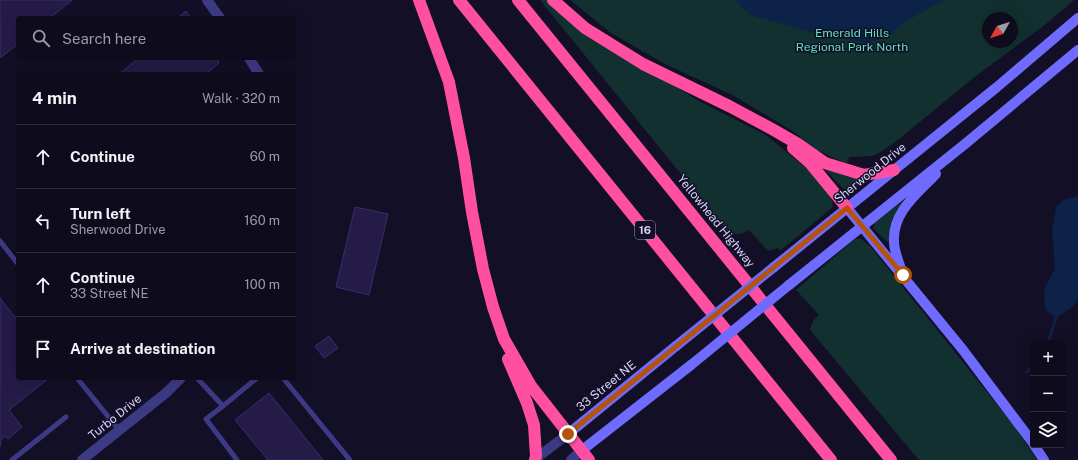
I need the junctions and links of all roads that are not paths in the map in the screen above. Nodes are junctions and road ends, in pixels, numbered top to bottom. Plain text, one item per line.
1 (207, 0) edge
2 (419, 0) edge
3 (459, 0) edge
4 (518, 0) edge
5 (553, 0) edge
6 (219, 16) edge
7 (1078, 18) edge
8 (1078, 50) edge
9 (250, 60) edge
10 (258, 72) edge
11 (772, 129) junction
12 (965, 144) junction
13 (894, 170) junction
14 (847, 208) junction
15 (862, 226) junction
16 (0, 241) edge
17 (16, 261) edge
18 (903, 275) junction
19 (504, 339) junction
20 (676, 346) joint
21 (79, 380) edge
22 (180, 380) edge
23 (199, 380) edge
24 (255, 380) edge
25 (285, 380) edge
26 (223, 406) junction
27 (66, 417) dead end
28 (119, 430) junction
29 (568, 434) junction
30 (1030, 439) edge
31 (1036, 448) edge
32 (585, 456) edge
33 (12, 460) edge
34 (82, 460) edge
35 (237, 460) edge
36 (350, 460) edge
37 (534, 460) edge
38 (571, 460) edge
39 (831, 460) edge
40 (891, 460) edge
41 (1044, 460) edge

1 - 6 street
2 - 19 highway
3 - 39 highway, 16
4 - 40 highway, Yellowhead Highway
5 - 11 highway
7 - 13 main road, Sherwood Drive
8 - 12 main road
9 - 10 street
11 - 13 highway
11 - 14 highway
12 - 15 main road
12 - 18 main road
13 - 14 main road, Sherwood Drive
14 - 15 main road
14 - 20 main road, Sherwood Drive, bridge
15 - 18 main road
15 - 32 main road, bridge
16 - 17 lane
18 - 30 main road
19 - 29 highway
19 - 37 highway
20 - 29 main road, 33 Street NE
21 - 28 lane
22 - 28 street, Turbo Drive
23 - 26 lane
24 - 26 lane
25 - 36 lane
26 - 35 lane
27 - 33 lane
28 - 34 street, Turbo Drive
29 - 32 highway
29 - 37 street, 33 Street NE
31 - 41 main road
32 - 38 street

